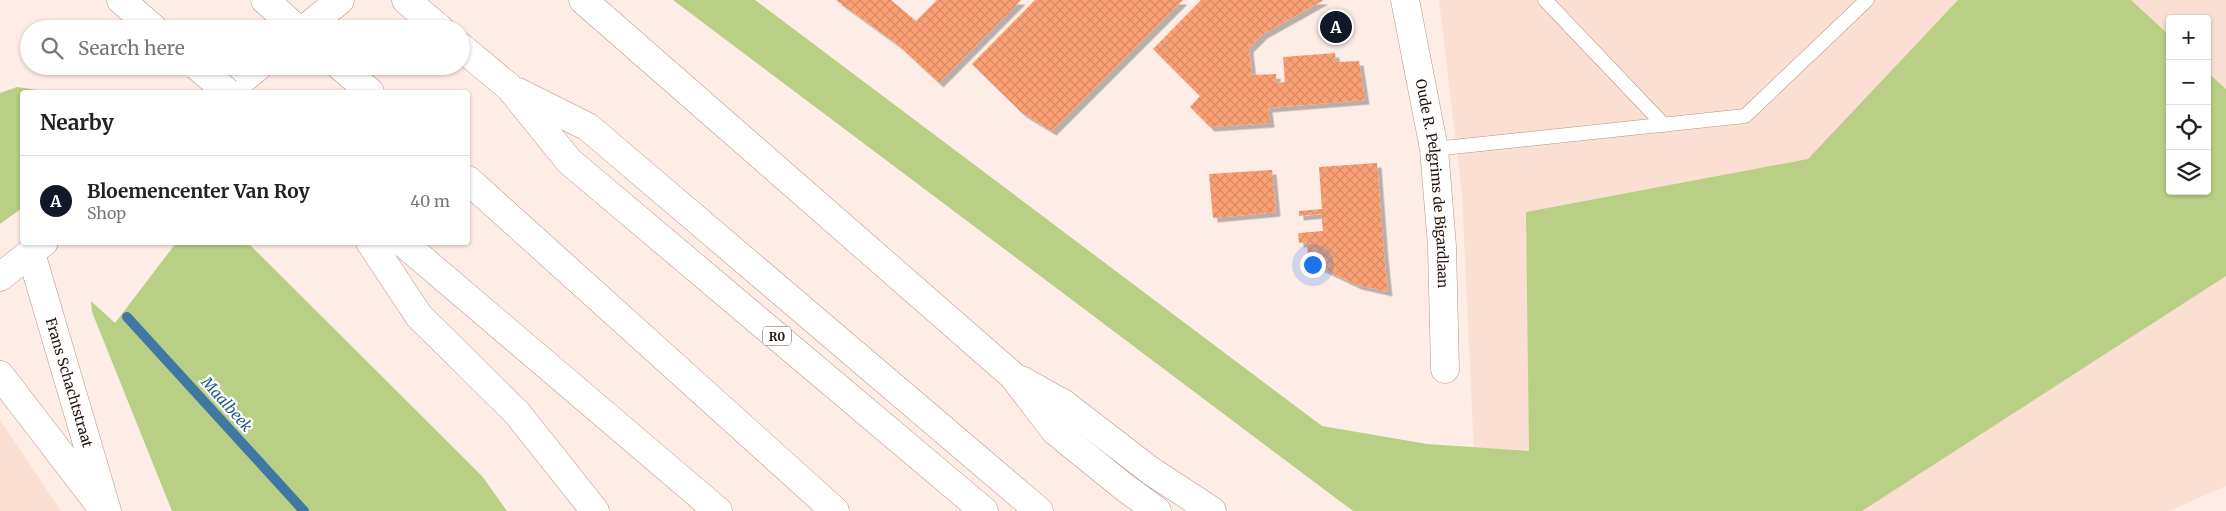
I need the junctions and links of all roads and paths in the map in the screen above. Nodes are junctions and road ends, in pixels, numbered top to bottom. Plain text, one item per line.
1 (121, 0) edge
2 (265, 0) edge
3 (340, 0) edge
4 (406, 0) edge
5 (583, 0) edge
6 (1405, 0) edge
7 (1545, 0) edge
8 (1867, 0) edge
9 (144, 20) edge
10 (287, 20) edge
11 (316, 20) edge
12 (430, 20) edge
13 (470, 55) edge
14 (207, 75) edge
15 (248, 75) edge
16 (510, 88) junction
17 (225, 90) edge
18 (229, 90) edge
19 (1664, 125) junction
20 (1434, 149) junction
21 (470, 182) edge
22 (372, 245) edge
23 (406, 245) edge
24 (37, 248) edge
25 (0, 277) edge
26 (1445, 369) dead end
27 (0, 374) edge
28 (1013, 376) junction
29 (106, 511) edge
30 (595, 511) edge
31 (718, 511) edge
32 (835, 511) edge
33 (984, 511) edge
34 (1039, 511) edge
35 (1157, 511) edge
36 (1212, 511) edge

1 - 9 main road
2 - 10 main road
3 - 11 main road
4 - 12 main road
5 - 28 main road
6 - 20 main road, Oude R. Pelgrims de Bigardlaan
7 - 19 lane
8 - 19 lane
13 - 16 main road, R0
14 - 17 main road, bridge
15 - 18 main road
16 - 33 main road, R0
16 - 34 main road
19 - 20 lane
20 - 26 main road, Oude R. Pelgrims de Bigardlaan
21 - 32 main road
22 - 30 main road
23 - 31 main road
24 - 25 main road
24 - 29 main road, Frans Schachtstraat
27 - 29 main road, Frans Schachtstraat
28 - 35 main road
28 - 36 main road

